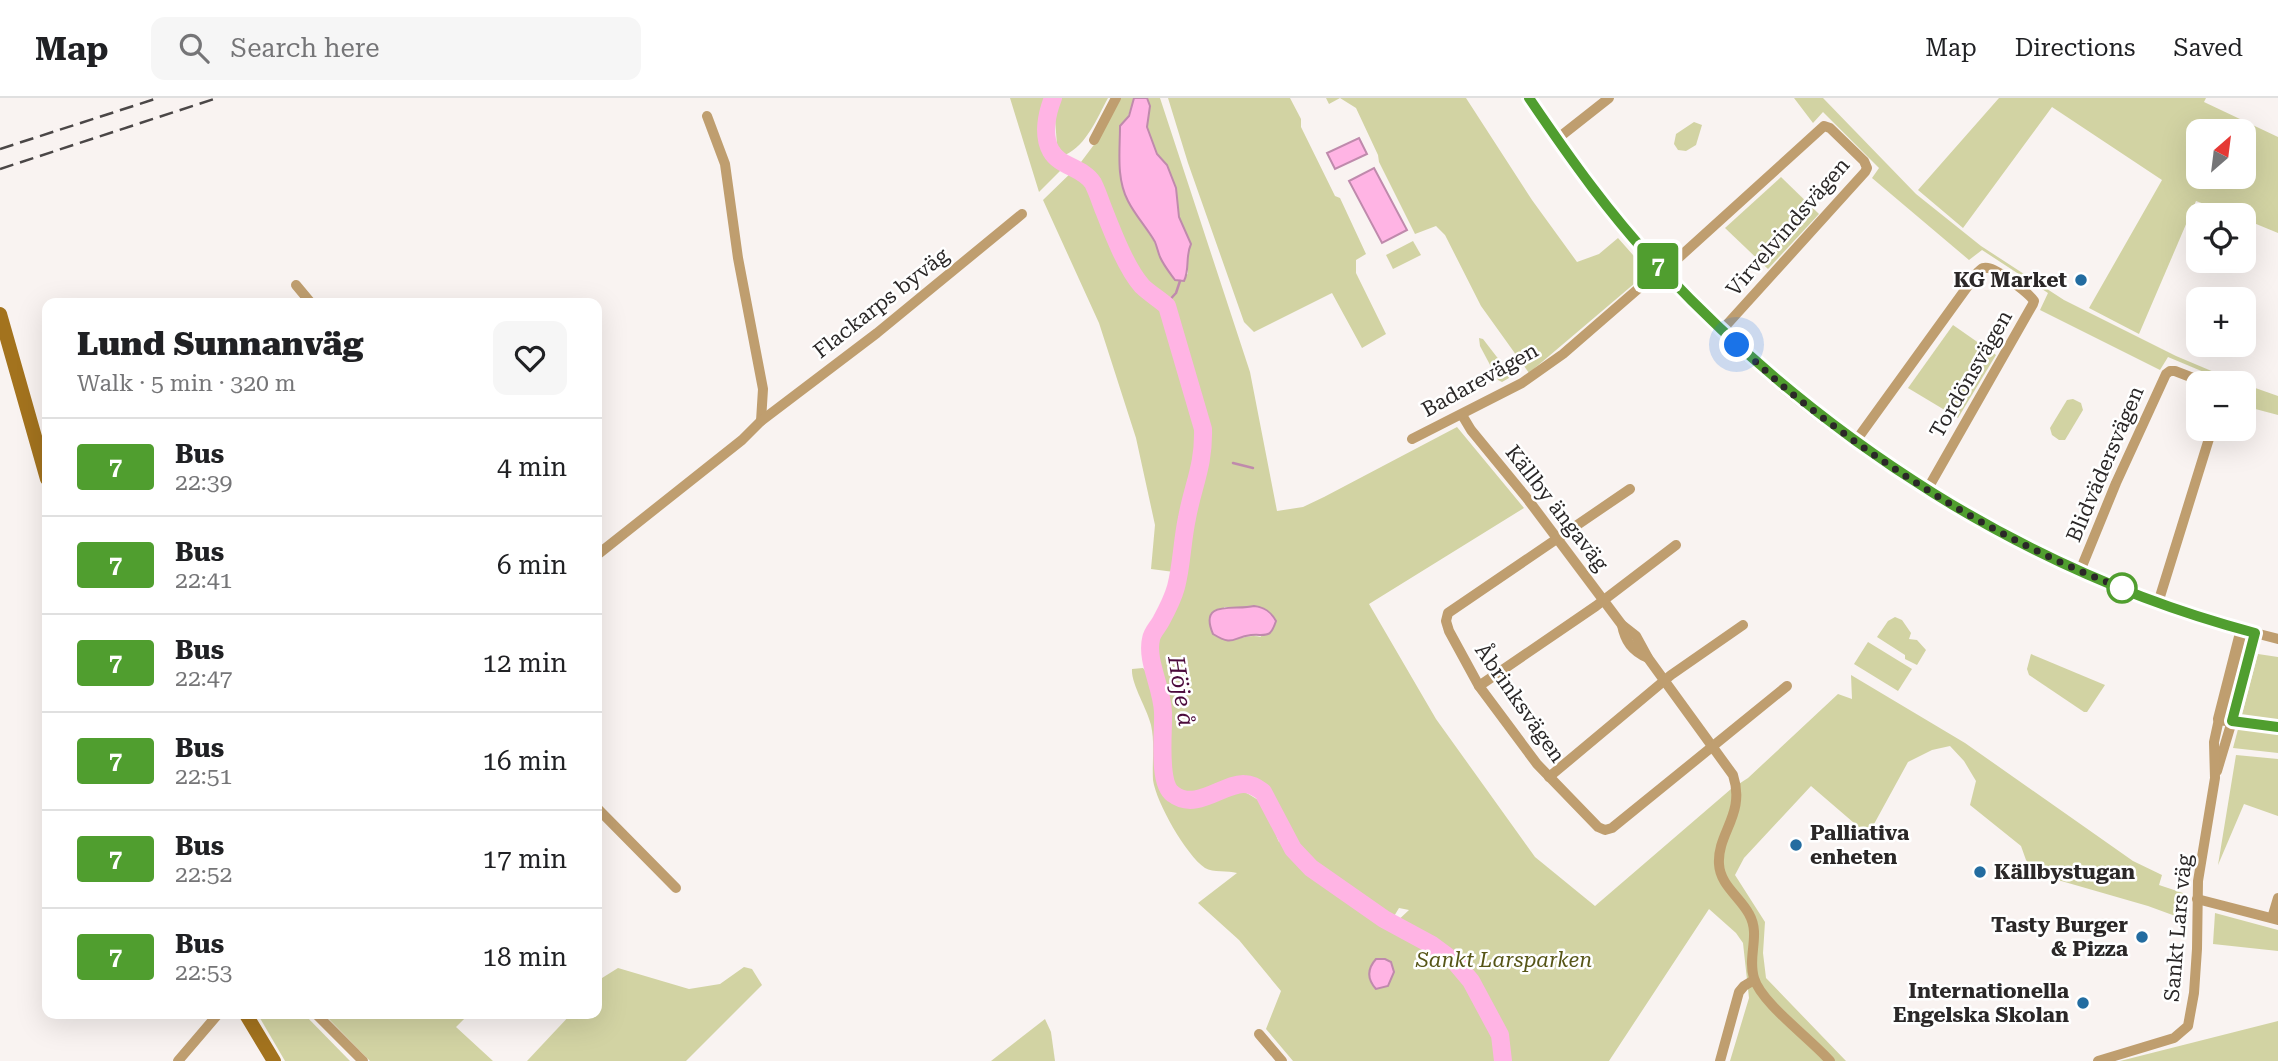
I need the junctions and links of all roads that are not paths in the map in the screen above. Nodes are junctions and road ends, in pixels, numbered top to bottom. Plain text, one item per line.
1 (1116, 98) edge
2 (1529, 98) edge
3 (1609, 98) edge
4 (708, 116) dead end
5 (1557, 139) junction
6 (1094, 141) dead end
7 (1022, 214) dead end
8 (1662, 270) junction
9 (296, 285) dead end
10 (307, 298) edge
11 (0, 314) edge
12 (1721, 331) junction
13 (2186, 375) edge
14 (1462, 415) junction
15 (761, 421) junction
16 (1412, 439) dead end
17 (2208, 441) edge
18 (1855, 442) junction
19 (42, 461) edge
20 (1630, 489) dead end
21 (1927, 490) junction
22 (1557, 538) junction
23 (1676, 545) dead end
24 (602, 551) edge
25 (2080, 571) junction
26 (1604, 600) junction
27 (2158, 603) junction
28 (1743, 625) dead end
29 (2242, 629) junction
30 (2255, 633) junction
31 (2278, 639) edge
32 (1665, 680) junction
33 (1479, 686) junction
34 (1787, 686) dead end
35 (2226, 720) junction
36 (2278, 727) edge
37 (1713, 745) junction
38 (1549, 778) junction
39 (602, 813) edge
40 (676, 888) dead end
41 (2278, 898) edge
42 (2197, 899) junction
43 (2275, 919) edge
44 (1754, 981) junction
45 (214, 1019) edge
46 (249, 1019) edge
47 (321, 1019) edge
48 (1259, 1034) dead end
49 (178, 1061) edge
50 (274, 1061) edge
51 (363, 1061) edge
52 (1282, 1061) edge
53 (1720, 1061) edge
54 (1830, 1061) edge
55 (2098, 1061) edge

1 - 6 street
2 - 5 street
3 - 5 street
4 - 15 street
5 - 8 street
7 - 15 street, Flackarps byväg
8 - 12 street
8 - 12 street, Virvelvindsvägen
8 - 14 street, Badarevägen
9 - 10 street
11 - 19 main road
12 - 18 street
13 - 25 street, Blidvädersvägen
14 - 16 street, Badarevägen
14 - 22 street, Källby ängaväg
15 - 24 street, Flackarps byväg
17 - 27 street
18 - 21 street
18 - 21 street, Tordönsvägen
20 - 22 street
21 - 25 street
22 - 26 street, Källby ängaväg
22 - 33 street, Åbrinksvägen
23 - 26 street
25 - 27 street
26 - 32 street, Källby ängaväg
26 - 33 street
27 - 29 street
28 - 32 street
29 - 30 street
29 - 35 street, Sankt Lars väg
30 - 31 street
30 - 35 street, Sankt Lars väg
32 - 37 street, Källby ängaväg
32 - 38 street
33 - 38 street, Åbrinksvägen
34 - 37 street
35 - 36 street
35 - 42 street, Sankt Lars väg
37 - 38 street, Åbrinksvägen
37 - 44 street, Källby ängaväg
39 - 40 street
41 - 43 street
42 - 43 street
42 - 55 street, Sankt Lars väg
44 - 53 street
44 - 54 street
45 - 49 street
46 - 50 main road
47 - 51 street
48 - 52 street

